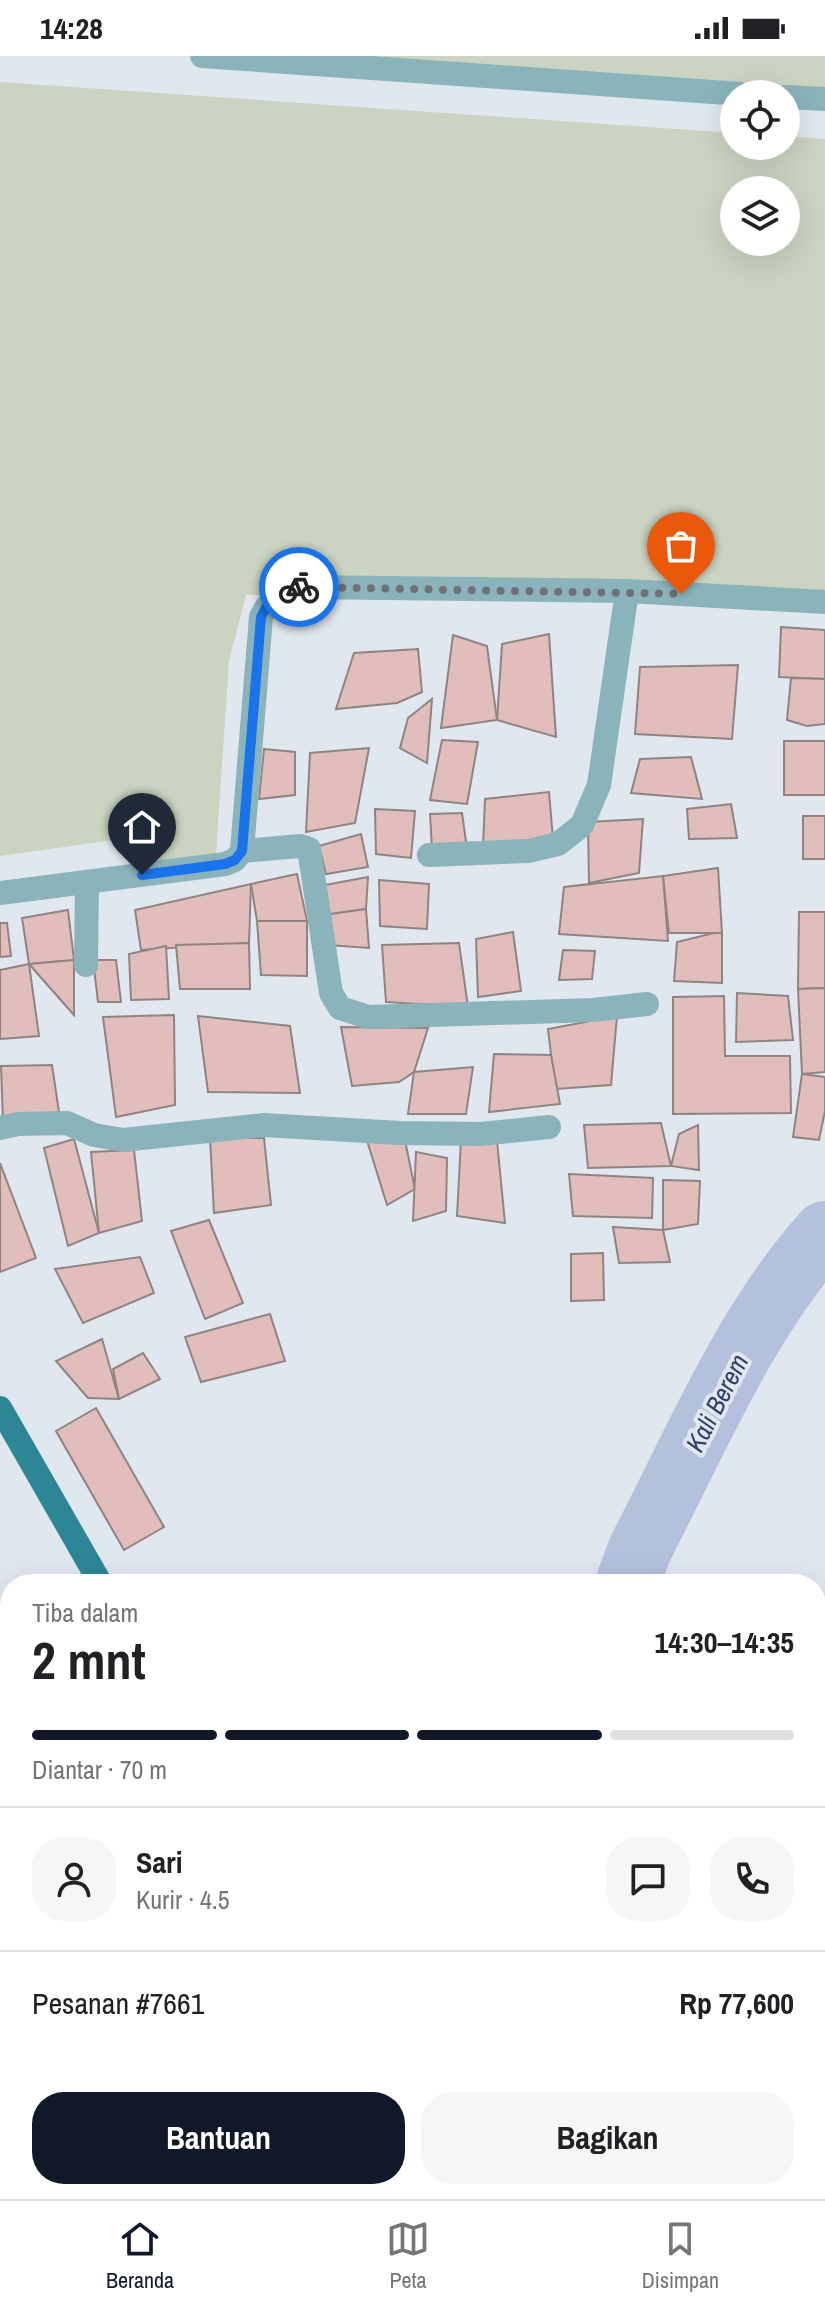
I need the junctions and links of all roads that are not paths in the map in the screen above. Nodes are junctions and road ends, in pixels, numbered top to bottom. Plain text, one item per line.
1 (202, 56) edge
2 (720, 93) edge
3 (800, 98) edge
4 (825, 99) edge
5 (627, 591) junction
6 (825, 602) edge
7 (242, 851) junction
8 (429, 855) dead end
9 (87, 883) junction
10 (0, 893) edge
11 (86, 965) dead end
12 (647, 1004) dead end
13 (549, 1127) dead end
14 (0, 1128) edge
15 (0, 1408) edge
16 (95, 1574) edge

1 - 2 street
3 - 4 street
5 - 6 street
5 - 7 street
5 - 8 street
7 - 9 street
7 - 12 street
9 - 10 street
9 - 11 street
13 - 14 street
15 - 16 main road

